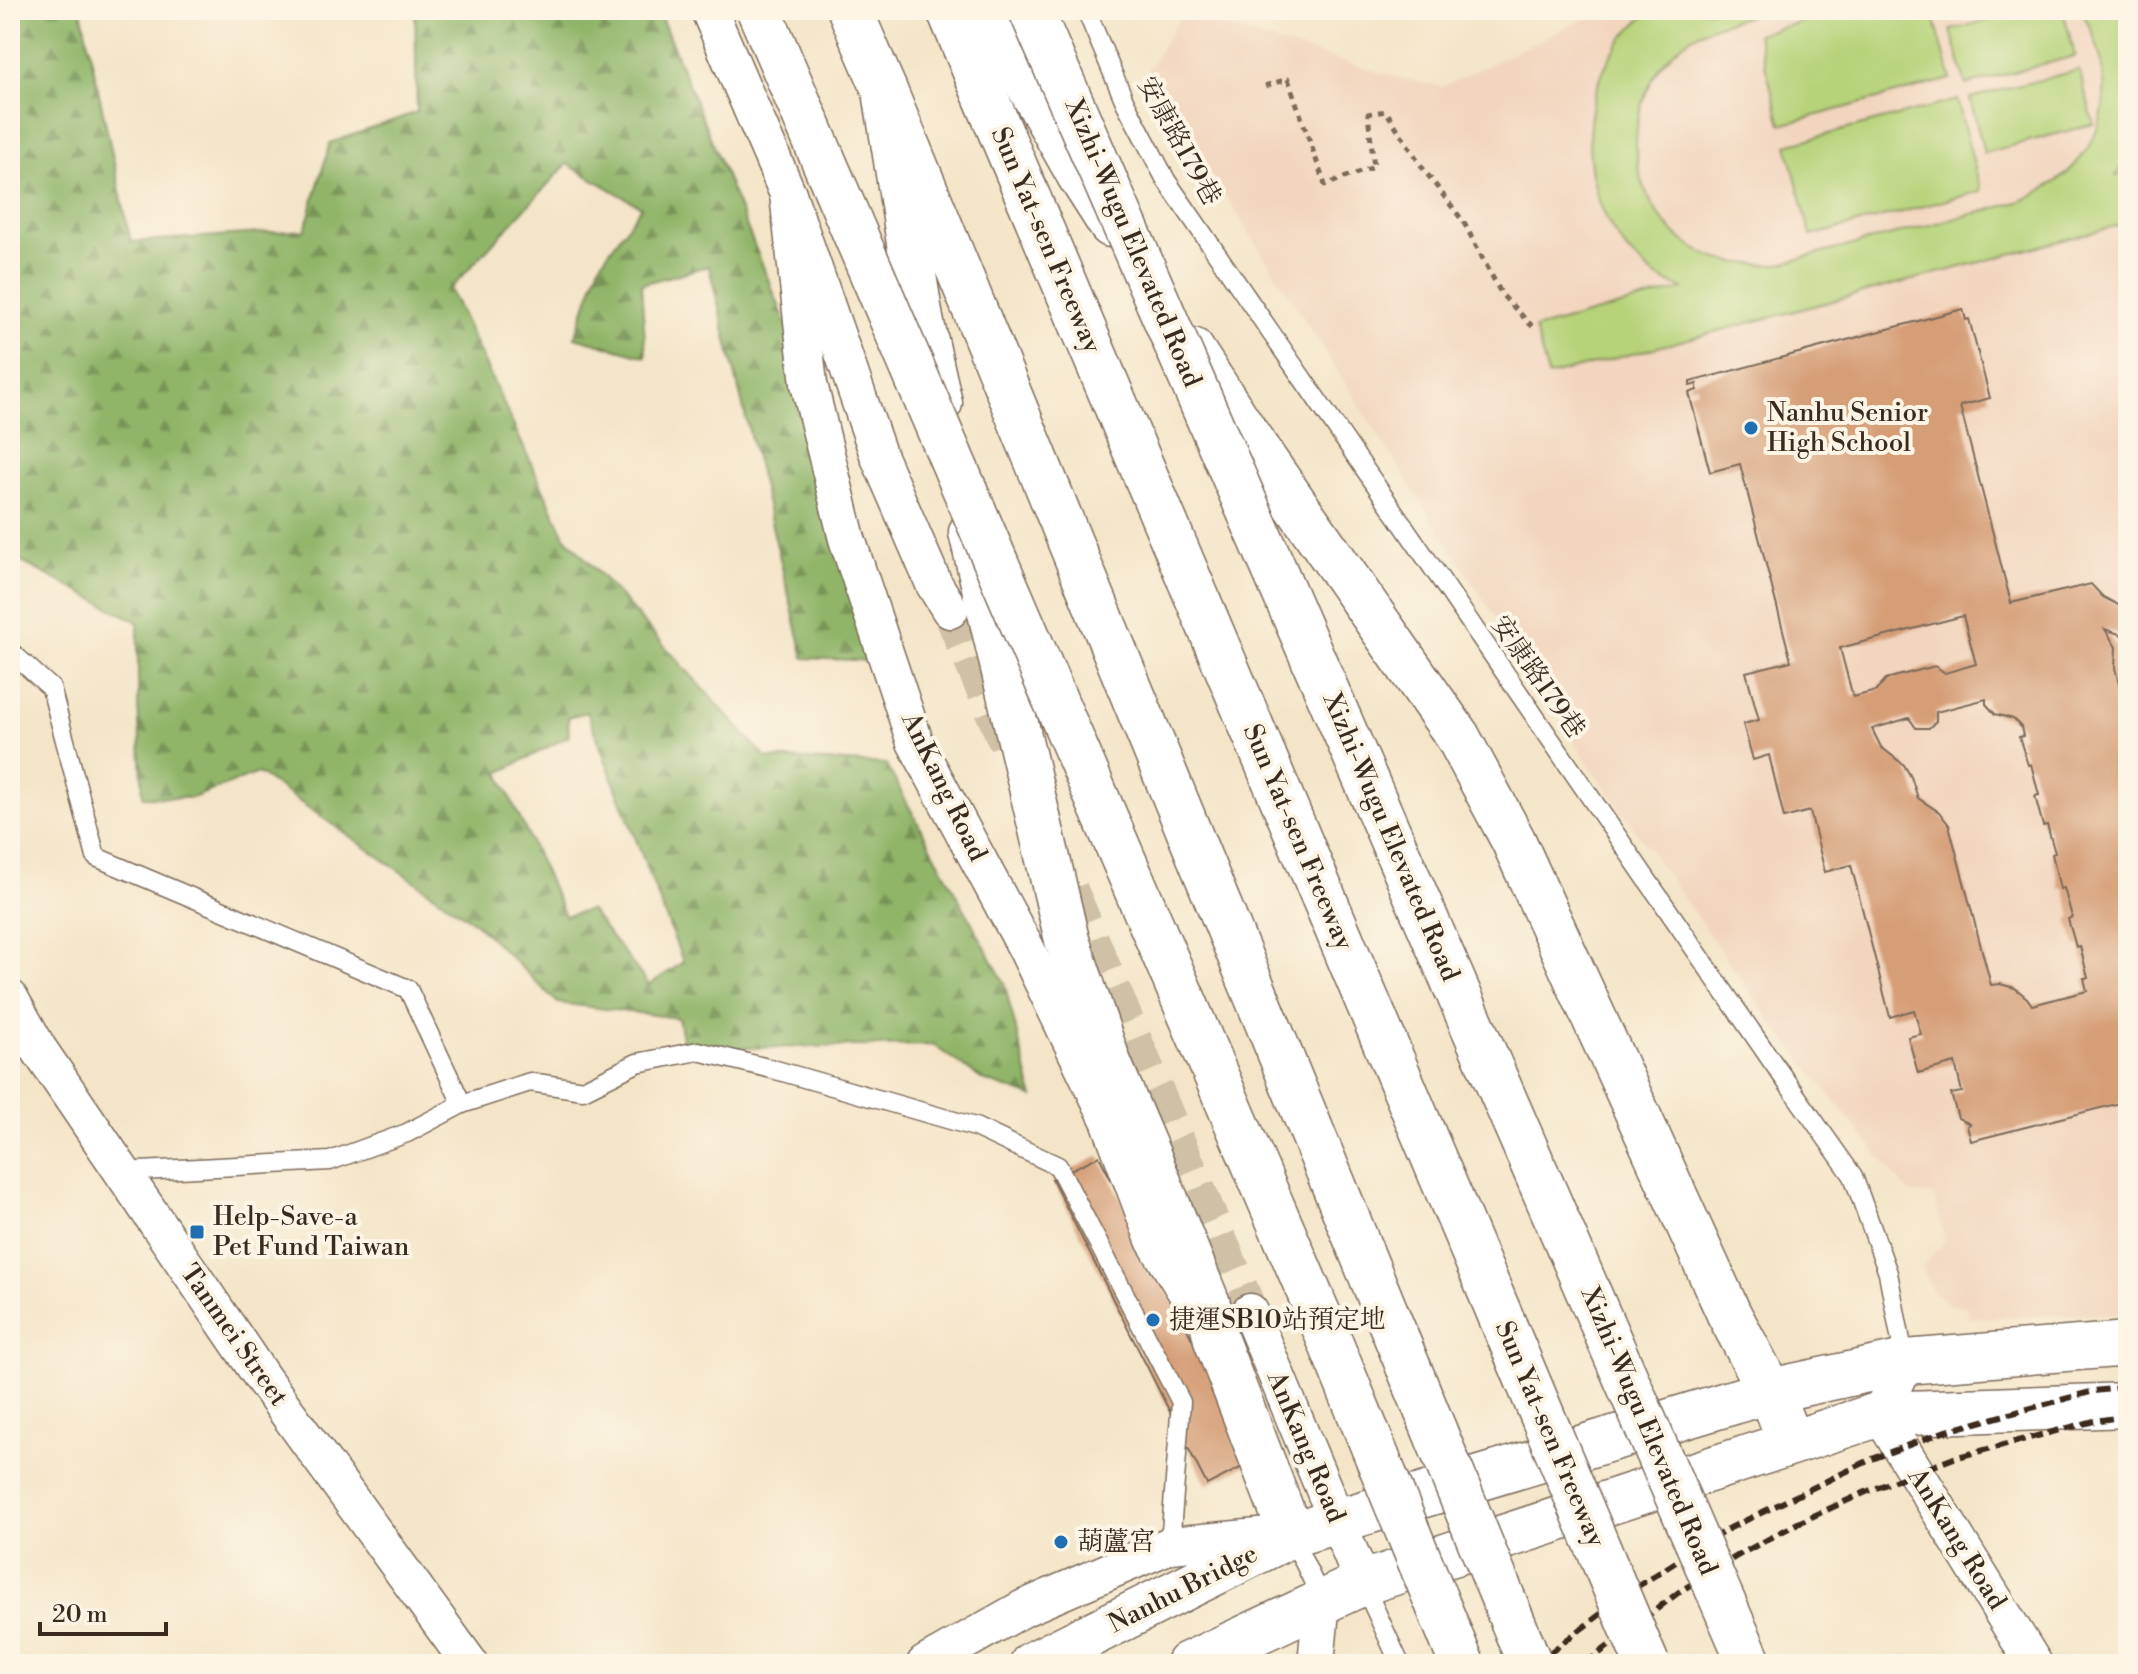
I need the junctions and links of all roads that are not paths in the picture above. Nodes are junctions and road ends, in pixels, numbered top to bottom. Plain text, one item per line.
1 (709, 10) edge
2 (759, 10) edge
3 (850, 10) edge
4 (949, 10) edge
5 (986, 10) edge
6 (1031, 10) edge
7 (1086, 10) edge
8 (885, 91) junction
9 (788, 194) junction
10 (950, 610) tunnel mouth
11 (10, 651) edge
12 (10, 998) edge
13 (462, 1104) junction
14 (121, 1172) junction
15 (1250, 1312) tunnel mouth
16 (1216, 1340) junction
17 (2128, 1344) edge
18 (1905, 1362) junction
19 (1770, 1391) junction
20 (2128, 1405) edge
21 (1880, 1414) junction
22 (1790, 1442) junction
23 (1336, 1520) junction
24 (1291, 1535) junction
25 (1170, 1545) junction
26 (1363, 1583) junction
27 (1322, 1600) junction
28 (470, 1664) edge
29 (925, 1664) edge
30 (1032, 1664) edge
31 (1188, 1664) edge
32 (1316, 1664) edge
33 (1400, 1664) edge
34 (1462, 1664) edge
35 (1530, 1664) edge
36 (1647, 1664) edge
37 (1750, 1664) edge
38 (2034, 1664) edge

1 - 9 street, AnKang Road
2 - 34 main road, bridge
3 - 8 main road
4 - 36 main road, Sun Yat-sen Freeway, bridge
5 - 19 main road
6 - 37 main road, Xizhi-Wugu Elevated Road, bridge
7 - 18 lane, 安康路179巷
8 - 16 main road
8 - 35 main road, bridge
9 - 10 street, AnKang Road
9 - 16 street, AnKang Road
11 - 13 lane
12 - 14 street, Tanmei Street
13 - 14 lane
13 - 25 lane
14 - 28 street, Tanmei Street
15 - 23 street, AnKang Road
16 - 24 main road
17 - 18 main road, Nanhu Bridge
18 - 19 main road, Nanhu Bridge
18 - 21 street
19 - 22 main road
19 - 23 main road, Nanhu Bridge
20 - 21 main road
21 - 22 main road
21 - 38 street, AnKang Road
22 - 26 main road
23 - 24 main road, Nanhu Bridge
23 - 26 street, AnKang Road
24 - 25 street
24 - 27 lane
24 - 30 main road, Nanhu Bridge
25 - 29 street
26 - 27 main road
26 - 33 lane
27 - 31 main road
27 - 32 street

